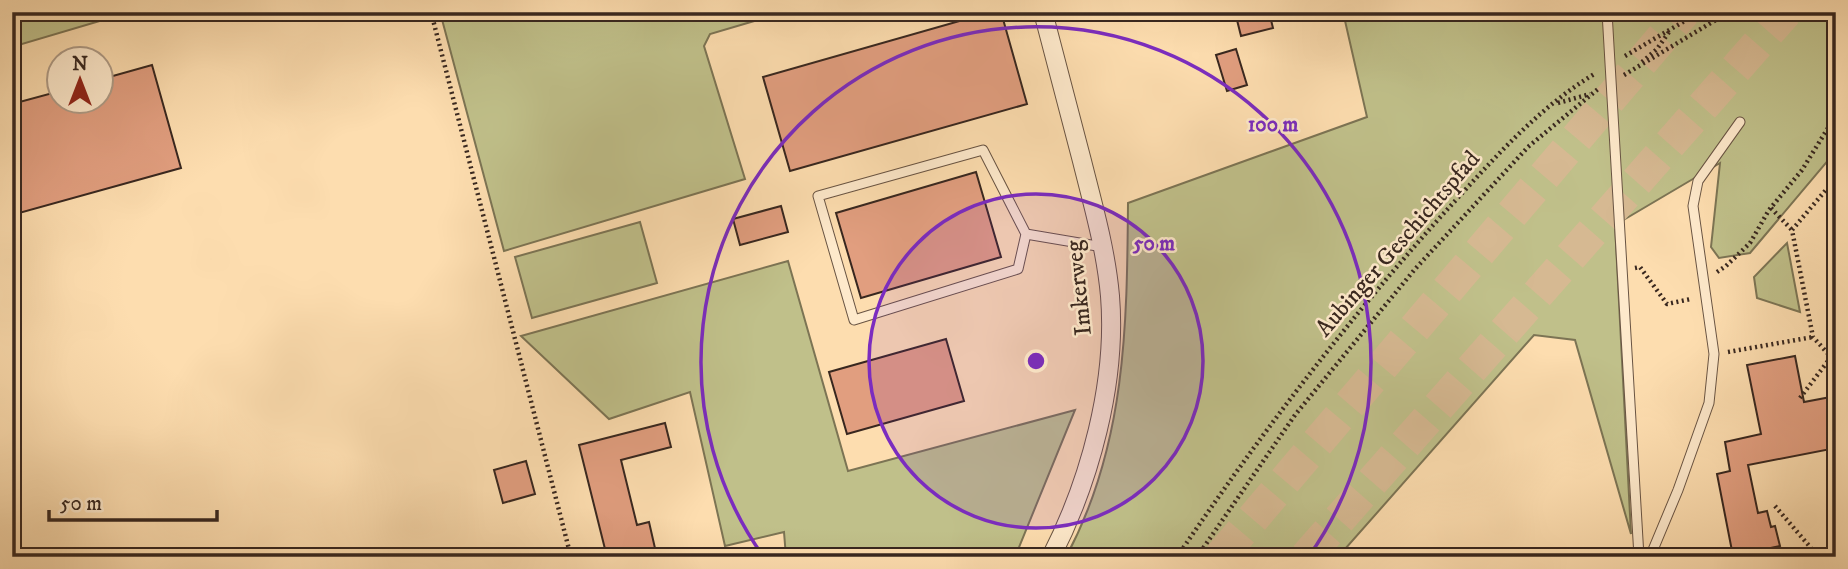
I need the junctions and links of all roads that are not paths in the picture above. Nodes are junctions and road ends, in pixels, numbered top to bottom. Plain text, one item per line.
1 (1043, 12) edge
2 (1607, 12) edge
3 (1740, 122) dead end
4 (1026, 234) junction
5 (1102, 247) junction
6 (1051, 557) edge
7 (1639, 557) edge
8 (1650, 557) edge

1 - 5 street, Imkerweg
2 - 7 lane
3 - 8 lane
4 - 4 lane
4 - 5 lane
5 - 6 street, Imkerweg

